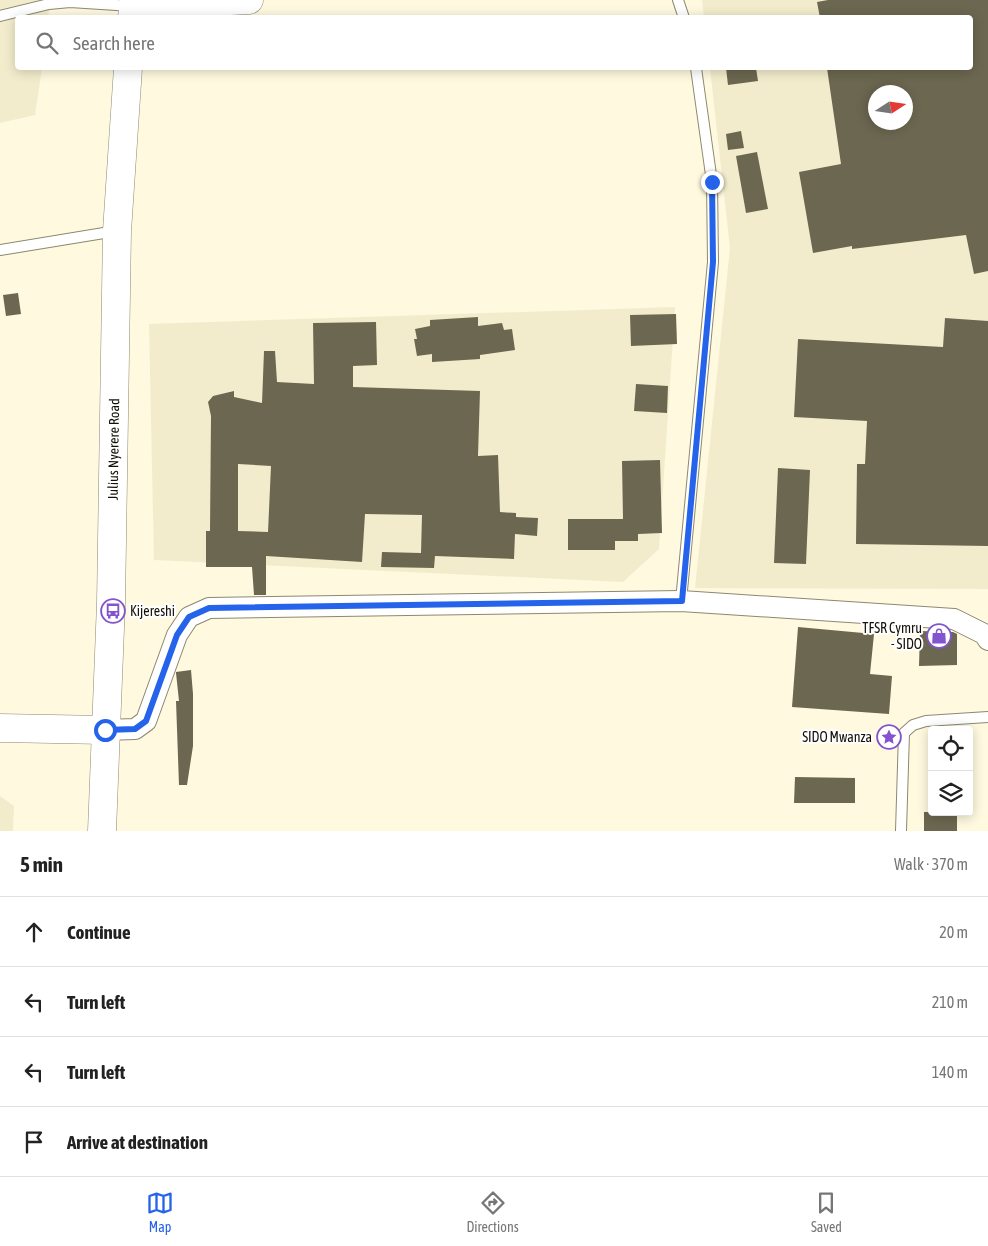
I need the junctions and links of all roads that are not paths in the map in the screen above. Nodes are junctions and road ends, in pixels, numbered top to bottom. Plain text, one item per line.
1 (249, 0) edge
2 (678, 0) edge
3 (133, 8) edge
4 (683, 15) edge
5 (0, 16) edge
6 (128, 70) edge
7 (696, 70) edge
8 (117, 231) junction
9 (0, 250) edge
10 (682, 601) junction
11 (988, 640) edge
12 (988, 717) edge
13 (0, 728) edge
14 (105, 730) junction
15 (102, 831) edge
16 (901, 831) edge

1 - 3 main road
2 - 4 lane
3 - 5 lane
6 - 8 main road, Julius Nyerere Road
7 - 10 lane
8 - 9 lane
8 - 14 main road, Julius Nyerere Road
10 - 11 street
10 - 14 street
12 - 16 lane
13 - 14 main road
14 - 15 main road, Julius Nyerere Road

